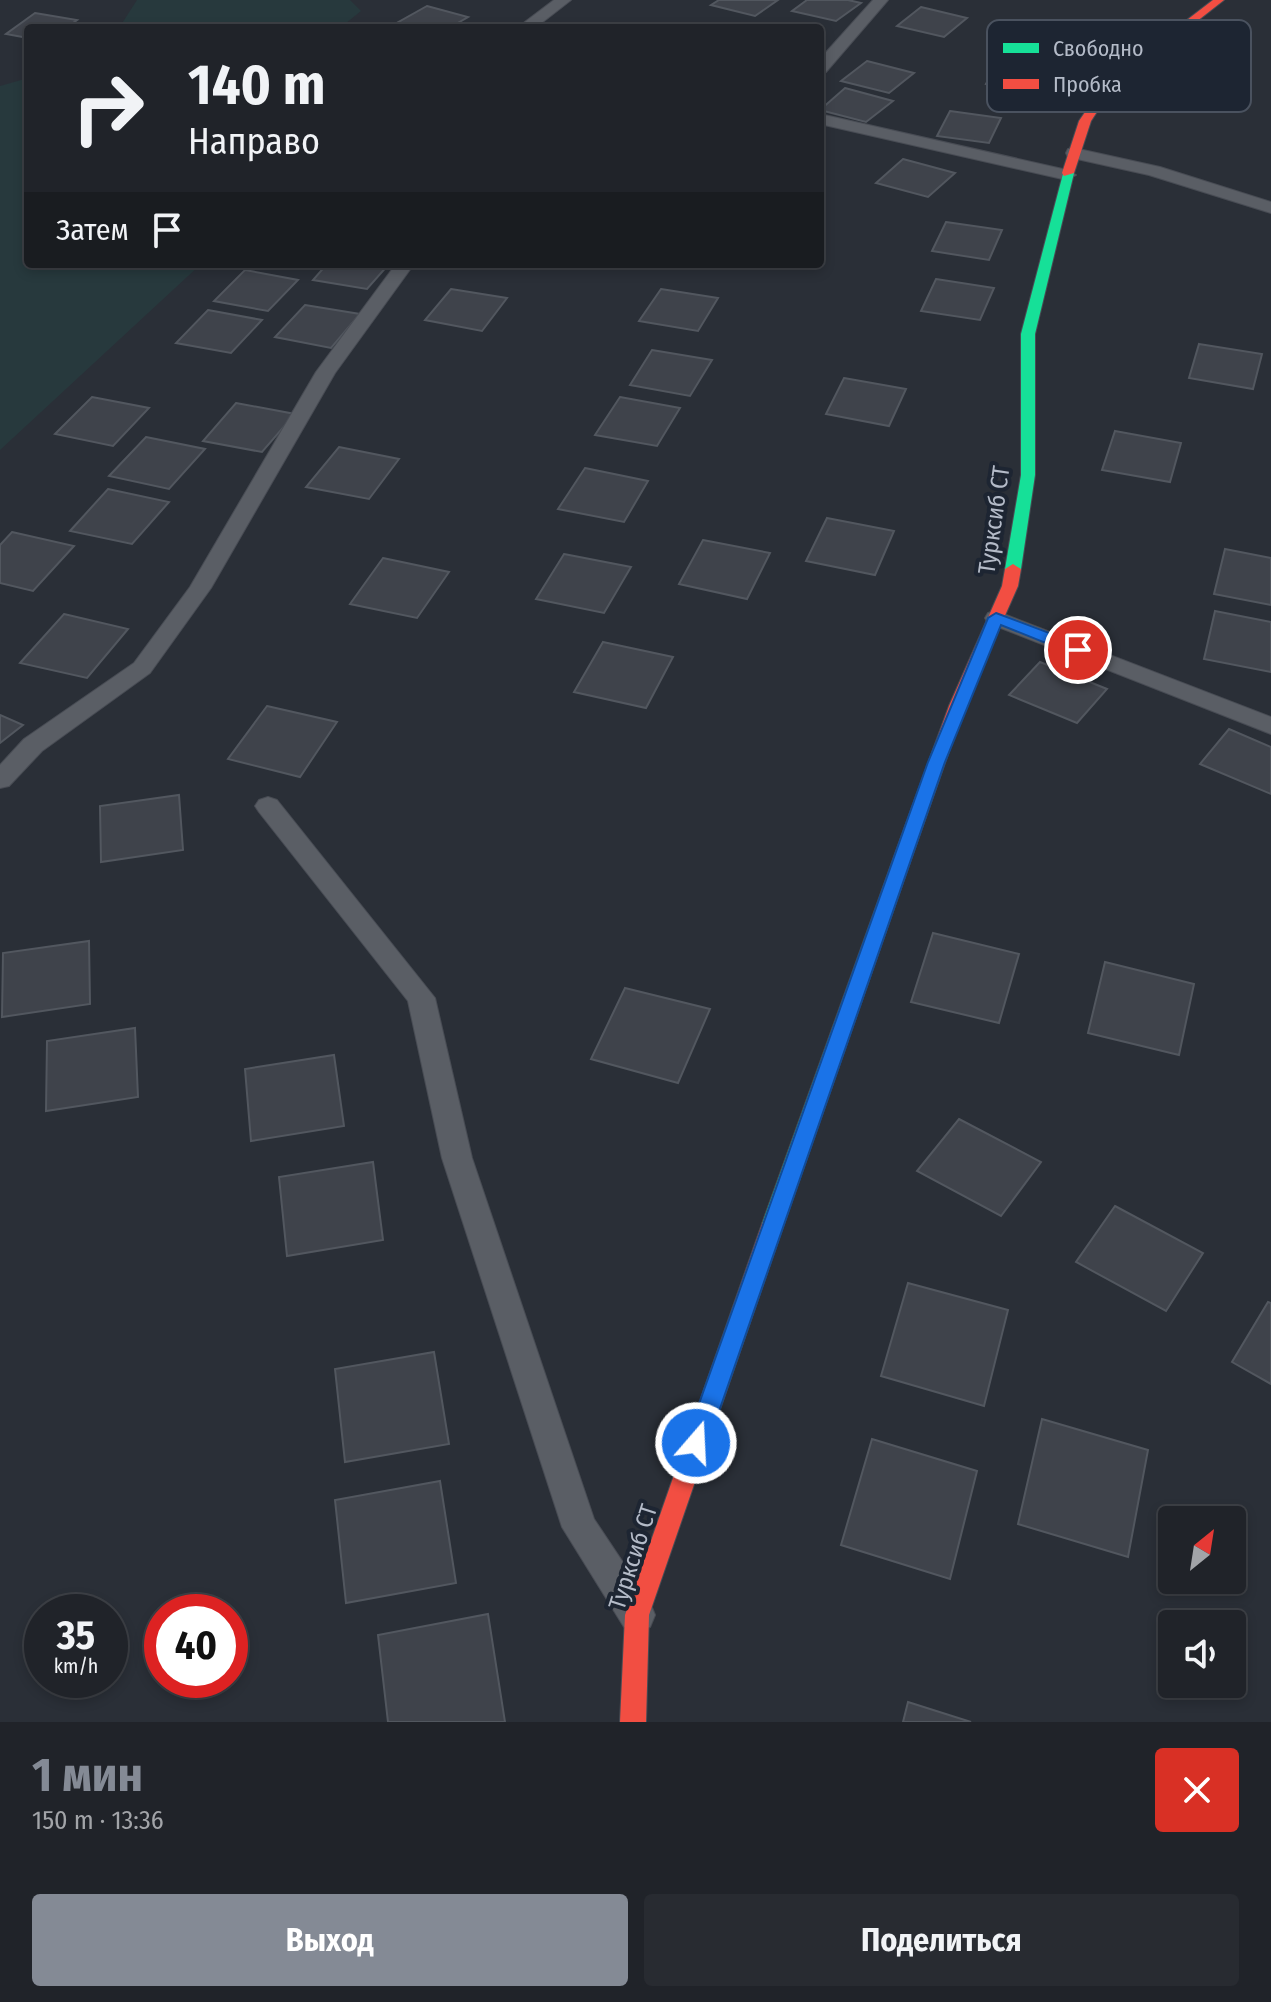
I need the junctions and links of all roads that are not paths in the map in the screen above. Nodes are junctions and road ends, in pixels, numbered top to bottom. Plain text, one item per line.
1 (564, 0) edge
2 (881, 0) edge
3 (1219, 0) edge
4 (1193, 20) edge
5 (531, 24) edge
6 (824, 64) edge
7 (1091, 112) edge
8 (824, 120) edge
9 (1074, 153) junction
10 (1067, 175) junction
11 (1271, 208) edge
12 (402, 268) edge
13 (996, 618) junction
14 (1271, 726) edge
15 (0, 780) edge
16 (268, 806) dead end
17 (637, 1615) junction
18 (633, 1722) edge

1 - 5 lane
2 - 6 lane
3 - 4 street, Турксиб СТ
7 - 9 street, Турксиб СТ
8 - 10 lane
9 - 10 street, Турксиб СТ
9 - 11 lane
10 - 13 street, Турксиб СТ
12 - 15 lane
13 - 14 lane
13 - 17 street, Турксиб СТ
16 - 17 lane
17 - 18 street, Турксиб СТ

